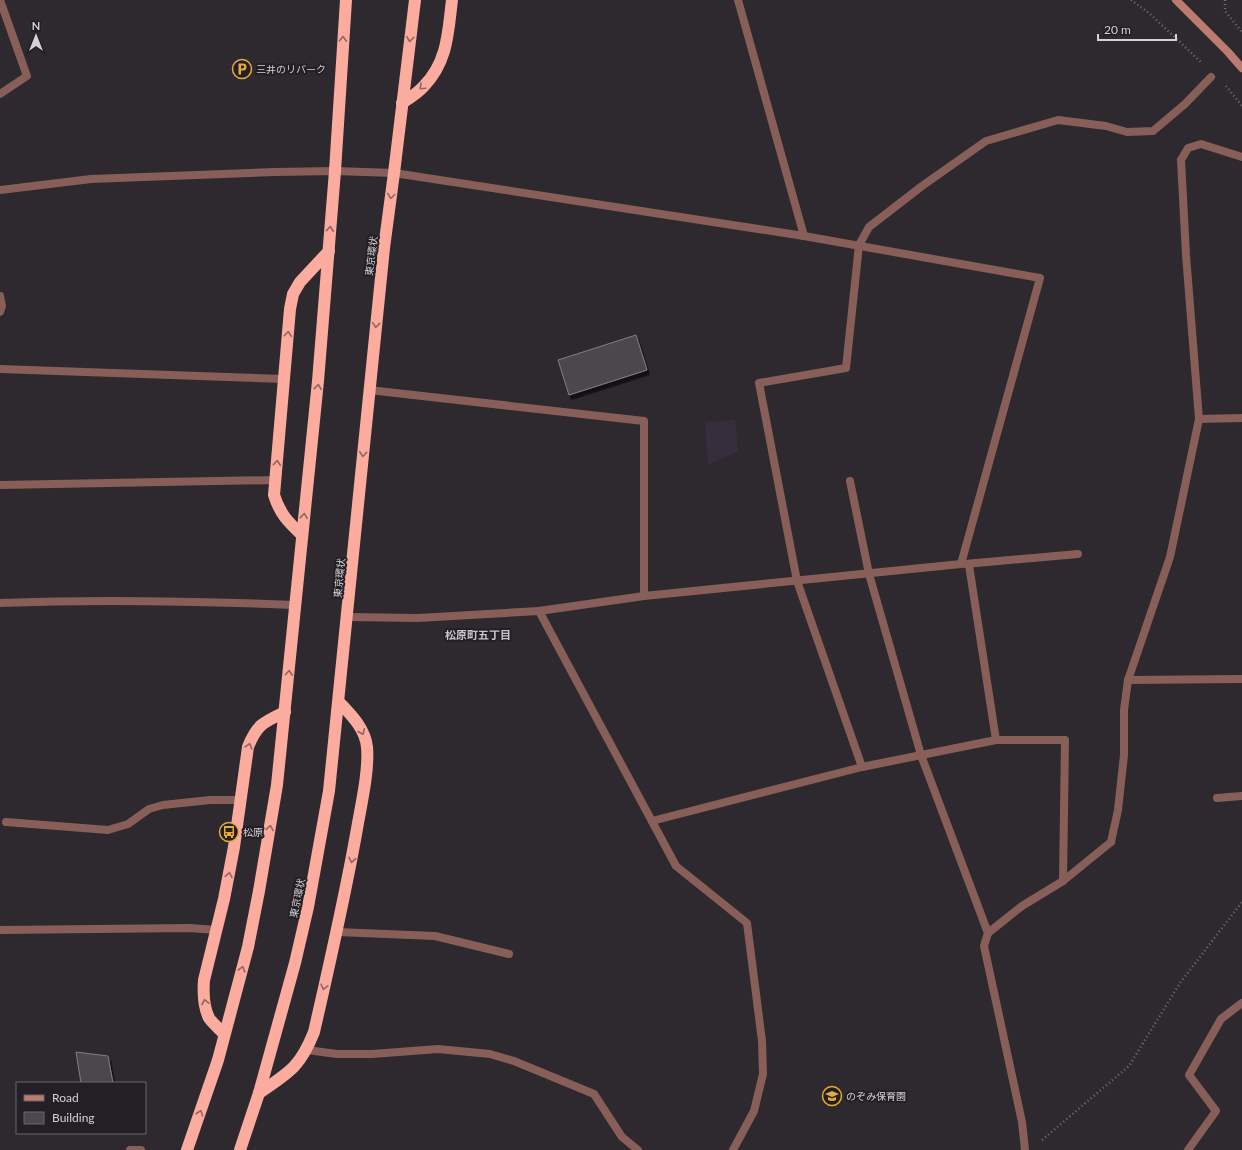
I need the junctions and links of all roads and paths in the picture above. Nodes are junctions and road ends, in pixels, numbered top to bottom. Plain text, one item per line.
1 (0, 0) edge
2 (346, 0) edge
3 (415, 0) edge
4 (452, 0) edge
5 (738, 0) edge
6 (1131, 0) edge
7 (1176, 0) edge
8 (1225, 0) edge
9 (1242, 32) edge
10 (1206, 66) dead end
11 (1242, 68) edge
12 (1211, 77) dead end
13 (1223, 82) dead end
14 (0, 94) edge
15 (402, 103) junction
16 (1242, 106) edge
17 (1242, 157) edge
18 (335, 171) junction
19 (394, 173) junction
20 (0, 190) edge
21 (804, 236) junction
22 (859, 245) junction
23 (329, 251) junction
24 (0, 296) edge
25 (0, 312) edge
26 (0, 369) edge
27 (284, 379) junction
28 (369, 390) junction
29 (1199, 418) junction
30 (1242, 418) edge
31 (276, 480) junction
32 (850, 481) dead end
33 (0, 485) edge
34 (302, 535) junction
35 (1078, 554) dead end
36 (965, 564) junction
37 (869, 574) junction
38 (797, 581) junction
39 (644, 596) junction
40 (0, 603) edge
41 (295, 606) junction
42 (539, 611) junction
43 (347, 617) junction
44 (1242, 679) edge
45 (1128, 680) junction
46 (339, 702) junction
47 (285, 712) junction
48 (996, 740) junction
49 (921, 755) junction
50 (862, 768) junction
51 (1242, 796) edge
52 (1217, 798) dead end
53 (242, 800) junction
54 (652, 821) junction
55 (6, 822) dead end
56 (1063, 881) junction
57 (1242, 902) edge
58 (0, 930) edge
59 (216, 930) junction
60 (338, 932) junction
61 (988, 933) junction
62 (509, 954) dead end
63 (1242, 1003) edge
64 (224, 1034) junction
65 (306, 1050) junction
66 (259, 1093) junction
67 (1042, 1140) dead end
68 (130, 1150) edge
69 (141, 1150) edge
70 (187, 1150) edge
71 (240, 1150) edge
72 (638, 1150) edge
73 (733, 1150) edge
74 (1025, 1150) edge
75 (1188, 1150) edge

1 - 14 street
18 -> 2 highway
3 -> 15 highway, 東京環状
4 -> 15 highway
5 - 21 street
6 - 10 path
7 - 11 street
8 - 9 path
12 - 22 street
13 - 16 path
15 - 19 highway, 東京環状
17 - 29 street
18 - 19 street
18 - 20 street
23 -> 18 highway
19 - 21 street
19 -> 28 highway, 東京環状
21 - 22 street
22 - 36 street
22 - 38 street
27 -> 23 highway
34 -> 23 highway
24 - 25 street
26 - 27 street
31 -> 27 highway
28 - 39 street
28 -> 43 highway, 東京環状
29 - 30 street
29 - 45 street
31 - 33 street
31 - 34 highway
32 - 37 street
34 - 41 highway
35 - 36 street
36 - 37 street
36 - 48 street
37 - 38 street
37 - 49 street
38 - 39 street
38 - 50 street
39 - 42 street
40 - 41 street
47 -> 41 highway
42 - 43 street
42 - 54 street
43 - 46 highway, 東京環状
44 - 45 street
45 - 56 street
46 -> 60 highway
46 - 66 highway, 東京環状
53 -> 47 highway
64 -> 47 highway
48 - 49 street
48 - 56 street
49 - 50 street
49 - 61 street
50 - 54 street
51 - 52 street
53 - 55 street
59 -> 53 highway
54 - 73 street
56 - 61 street
57 - 67 path
58 - 59 street
64 -> 59 highway
60 - 62 street
60 -> 65 highway
61 - 74 street
63 - 75 street
70 -> 64 highway
65 - 66 highway
65 - 72 street
66 - 71 highway, 東京環状
68 - 69 street

